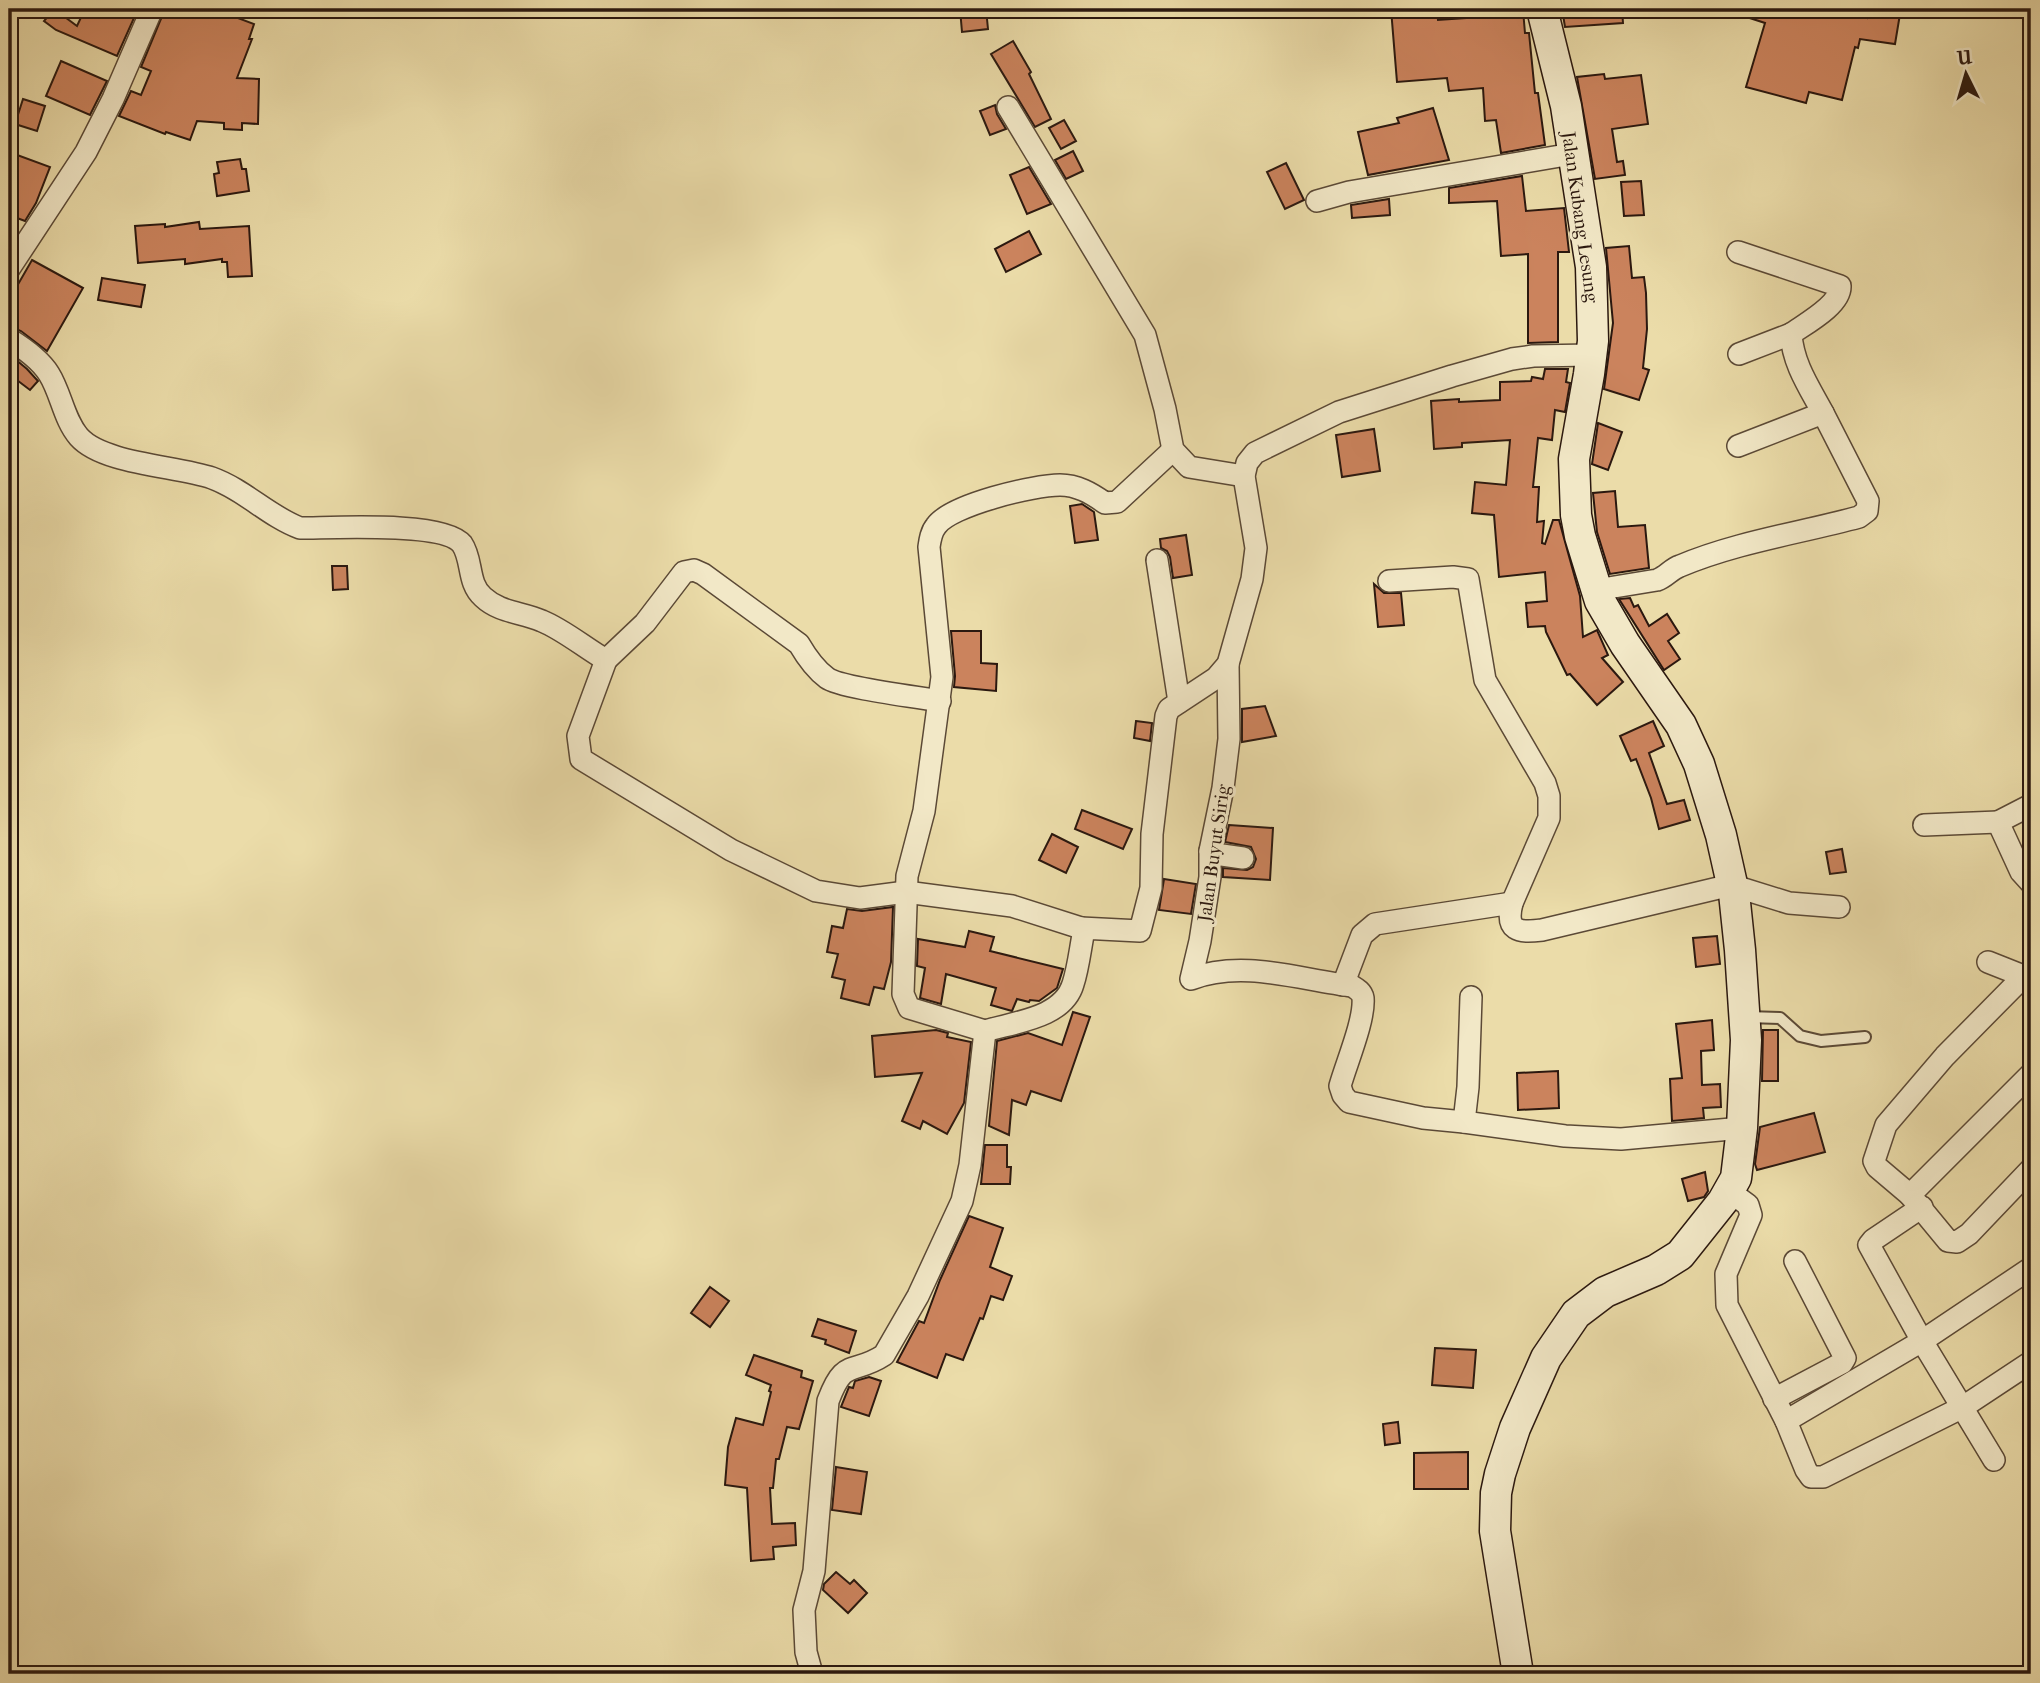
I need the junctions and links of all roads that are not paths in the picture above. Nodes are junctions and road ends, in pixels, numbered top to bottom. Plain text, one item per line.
1 (152, 9) edge
2 (1542, 9) edge
3 (1008, 107) dead end
4 (1572, 154) junction
5 (1317, 201) dead end
6 (17, 241) edge
7 (1738, 252) dead end
8 (9, 269) edge
9 (1791, 334) junction
10 (9, 339) edge
11 (1739, 354) dead end
12 (1591, 355) junction
13 (1823, 413) junction
14 (1738, 446) dead end
15 (1173, 450) junction
16 (1244, 476) junction
17 (1157, 560) dead end
18 (1389, 581) dead end
19 (1596, 590) junction
20 (606, 660) junction
21 (1228, 664) junction
22 (940, 701) junction
23 (1179, 702) junction
24 (2031, 805) edge
25 (1998, 822) junction
26 (1924, 825) dead end
27 (1210, 851) junction
28 (1243, 858) dead end
29 (2030, 881) edge
30 (1731, 885) junction
31 (906, 892) junction
32 (1512, 903) junction
33 (1839, 907) dead end
34 (1082, 928) junction
35 (1988, 962) dead end
36 (2027, 977) edge
37 (1343, 985) junction
38 (1471, 997) dead end
39 (1745, 1017) junction
40 (985, 1031) junction
41 (1865, 1037) dead end
42 (2031, 1074) edge
43 (1464, 1122) junction
44 (1742, 1128) junction
45 (2031, 1169) edge
46 (1730, 1191) junction
47 (1916, 1201) junction
48 (1795, 1261) dead end
49 (2031, 1268) edge
50 (1922, 1341) junction
51 (2031, 1362) edge
52 (1774, 1399) junction
53 (1963, 1407) junction
54 (1786, 1422) junction
55 (1994, 1460) dead end
56 (812, 1674) edge
57 (1518, 1674) edge

1 - 6 street
2 - 4 street, Jalan Kubang Lesung
3 - 15 street
4 - 5 street
4 - 12 street, Jalan Kubang Lesung
6 - 8 street
7 - 9 street
9 - 11 street
9 - 13 street
10 - 20 street
12 - 16 street
12 - 19 street, Jalan Kubang Lesung
13 - 14 street
13 - 19 street
15 - 16 street
15 - 22 street
16 - 21 street
17 - 23 street
18 - 32 street
19 - 30 street, Jalan Kubang Lesung
20 - 22 street
20 - 31 street
21 - 23 street
21 - 27 street, Jalan Buyut Sirig
22 - 31 street
23 - 34 street
24 - 25 street
25 - 26 street
25 - 29 street
27 - 28 street
27 - 37 street, Jalan Buyut Sirig
30 - 32 street
30 - 33 street
30 - 39 street, Jalan Kubang Lesung
31 - 34 street
31 - 40 street
32 - 37 street
34 - 40 street
35 - 36 street
36 - 47 street
37 - 43 street
38 - 43 street
39 - 41 lane
39 - 44 street, Jalan Kubang Lesung
40 - 56 street
42 - 47 street
43 - 44 street
44 - 46 street, Jalan Kubang Lesung
45 - 47 street
46 - 52 street
46 - 57 street, Jalan Kubang Lesung
47 - 50 street
48 - 52 street
49 - 50 street
50 - 53 street
50 - 54 street
51 - 53 street
52 - 54 street
53 - 54 street
53 - 55 street

